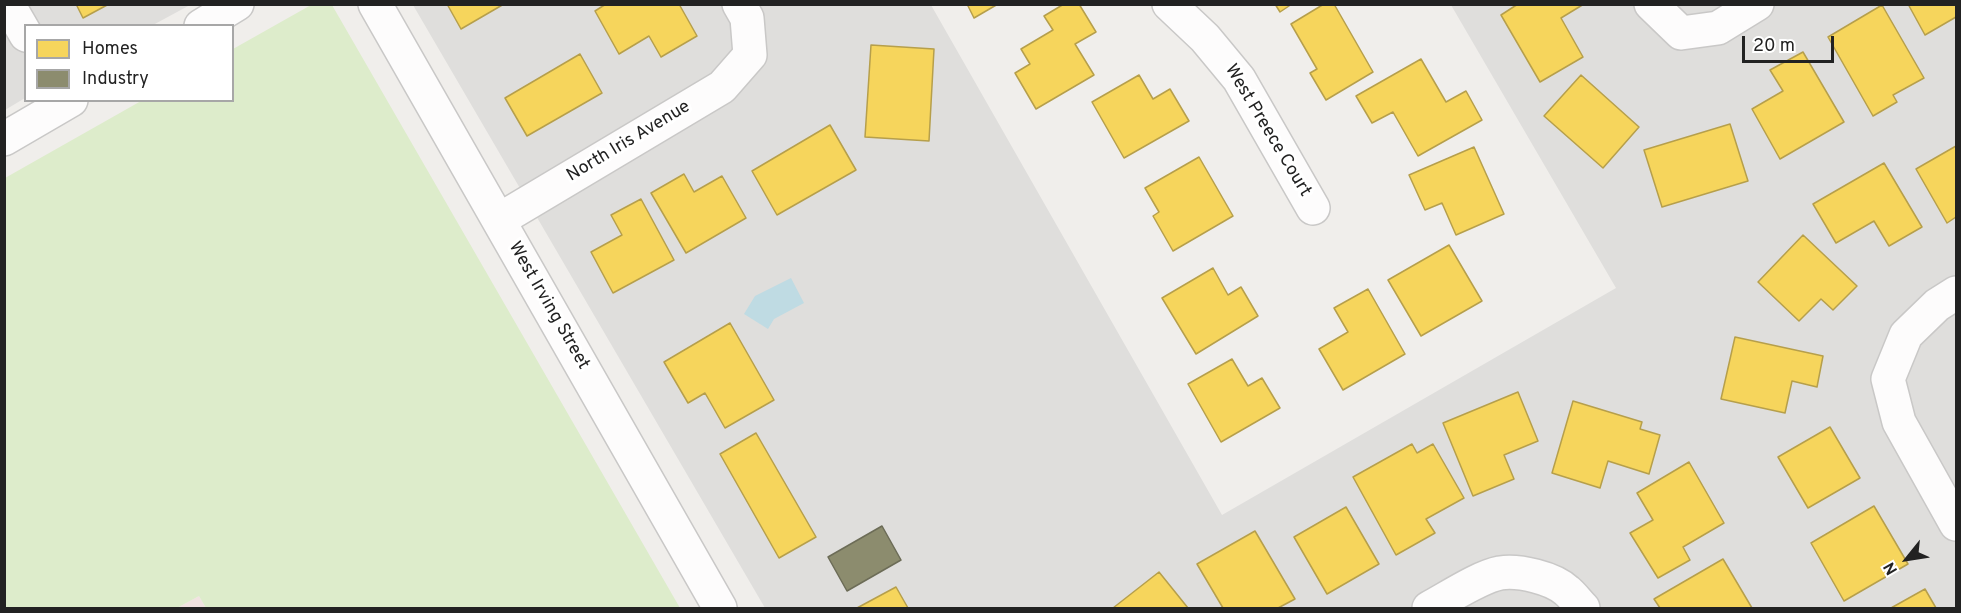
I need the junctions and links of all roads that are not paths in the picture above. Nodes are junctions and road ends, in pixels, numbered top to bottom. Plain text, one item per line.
1 (8, 4) edge
2 (237, 4) edge
3 (375, 4) edge
4 (739, 4) edge
5 (1168, 4) edge
6 (1651, 4) edge
7 (1757, 4) edge
8 (204, 24) edge
9 (24, 32) edge
10 (67, 102) edge
11 (4, 139) edge
12 (1313, 208) dead end
13 (499, 220) junction
14 (1956, 293) edge
15 (1956, 524) edge
16 (720, 609) edge
17 (1429, 609) edge
18 (1583, 609) edge

1 - 9 street
2 - 8 street
3 - 13 street, West Irving Street
4 - 13 street, North Iris Avenue
5 - 12 street, West Preece Court
6 - 7 street
10 - 11 street
13 - 16 street, West Irving Street
14 - 15 street
17 - 18 street

